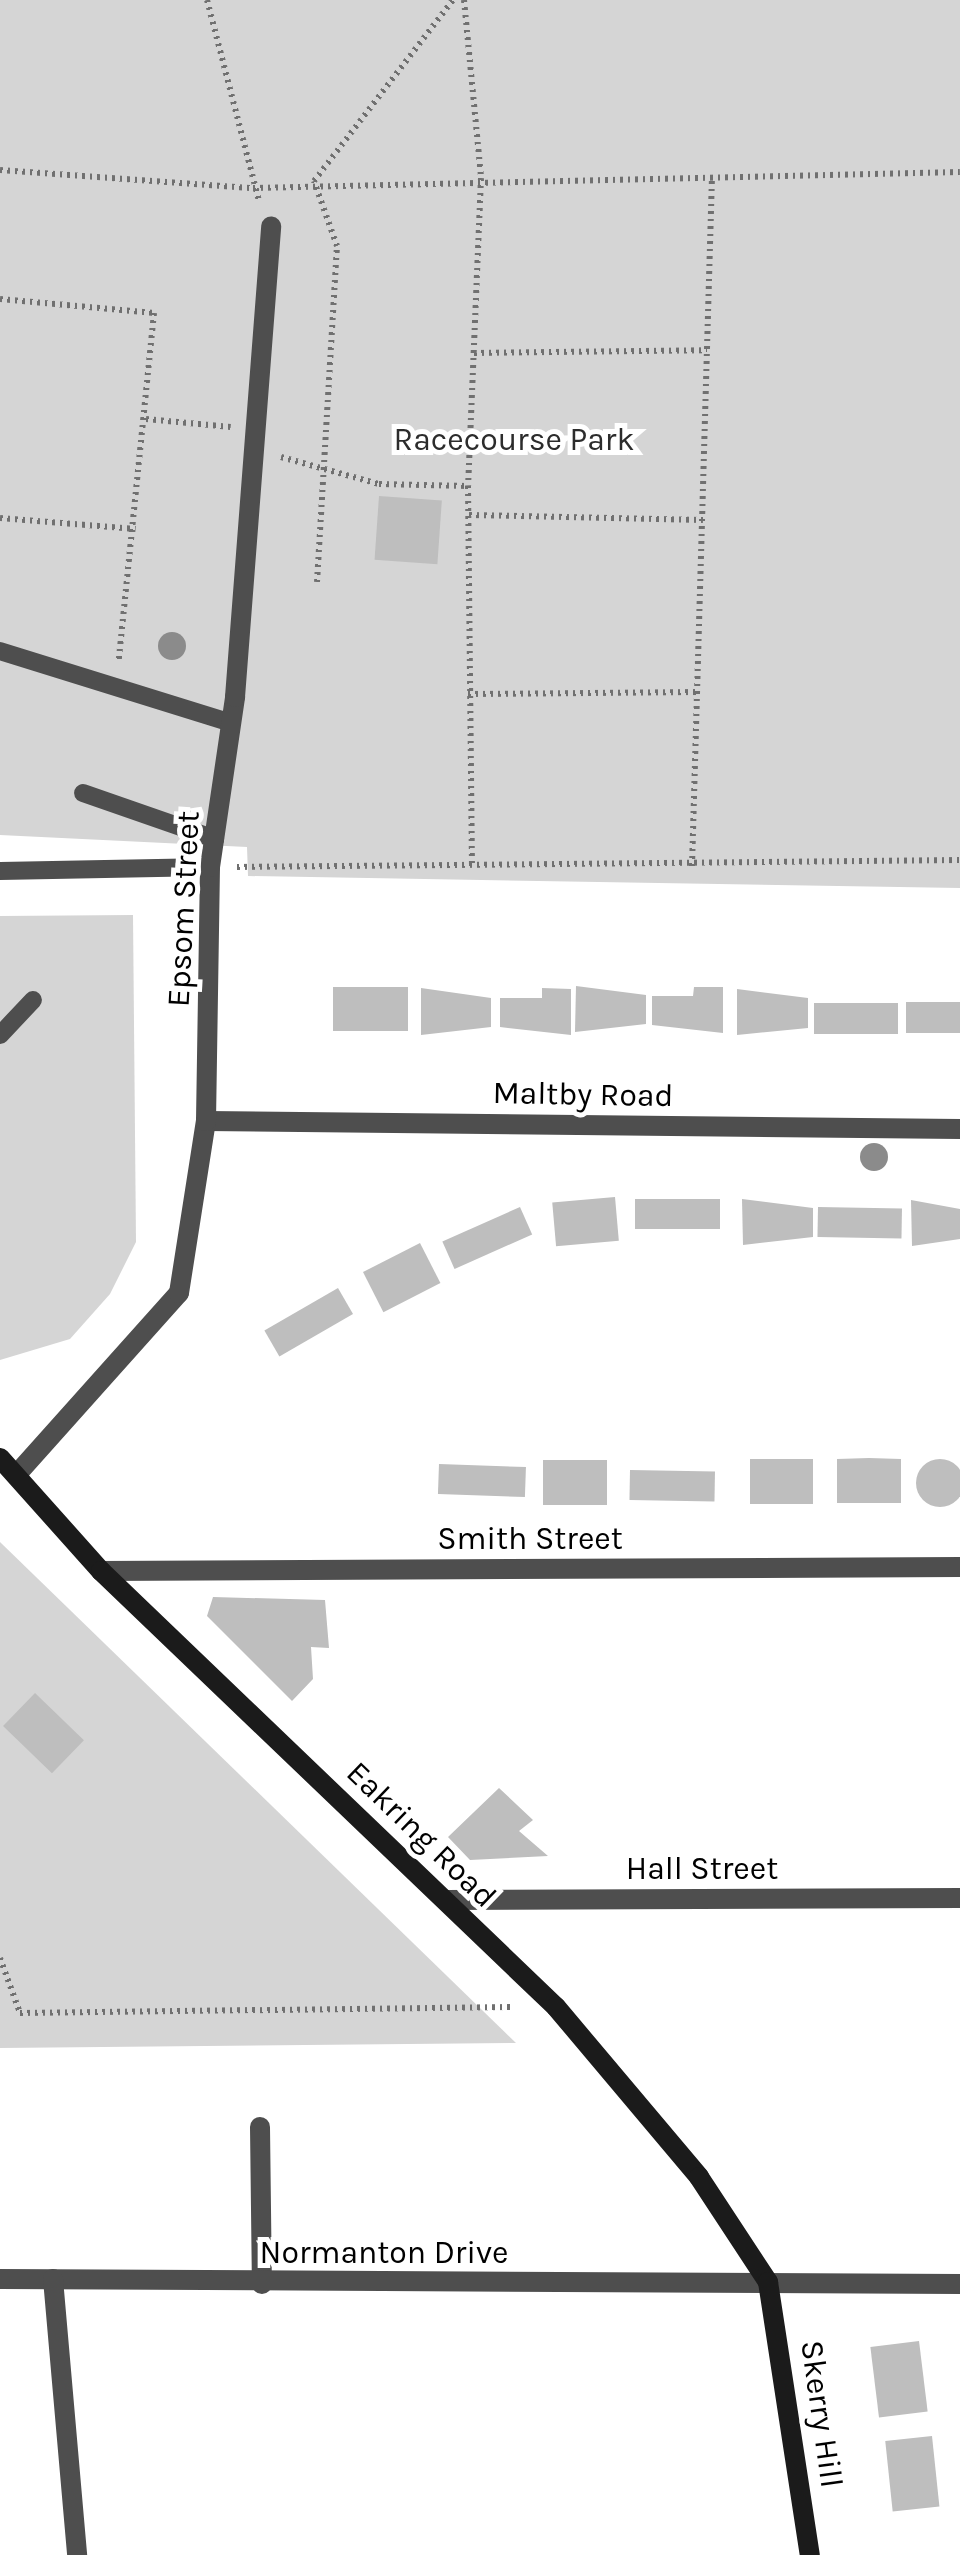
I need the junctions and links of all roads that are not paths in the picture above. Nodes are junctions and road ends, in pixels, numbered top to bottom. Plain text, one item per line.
1 (271, 226) dead end
2 (0, 651) edge
3 (231, 723) junction
4 (84, 793) dead end
5 (214, 838) junction
6 (210, 867) junction
7 (0, 870) edge
8 (33, 1000) dead end
9 (0, 1035) edge
10 (206, 1121) junction
11 (960, 1130) edge
12 (0, 1458) edge
13 (17, 1474) junction
14 (960, 1567) edge
15 (101, 1572) junction
16 (960, 1898) edge
17 (444, 1900) junction
18 (260, 2127) dead end
19 (0, 2279) edge
20 (53, 2279) junction
21 (768, 2282) junction
22 (262, 2284) junction
23 (960, 2284) edge
24 (77, 2555) edge
25 (810, 2555) edge

1 - 3 street, Epsom Street
2 - 3 lane
3 - 5 street, Epsom Street
4 - 5 lane
5 - 6 street, Epsom Street
6 - 7 lane
6 - 10 street, Epsom Street
8 - 9 lane
10 - 11 street, Maltby Road
10 - 13 street, Epsom Street
12 - 13 street, Eakring Road
13 - 15 street, Eakring Road
14 - 15 street, Smith Street
15 - 17 street, Eakring Road
16 - 17 street, Hall Street
17 - 21 street, Eakring Road
18 - 22 street
19 - 20 street, Normanton Drive
20 - 22 street, Normanton Drive
20 - 24 street
21 - 22 street, Normanton Drive
21 - 23 street, Normanton Drive
21 - 25 street, Skerry Hill

